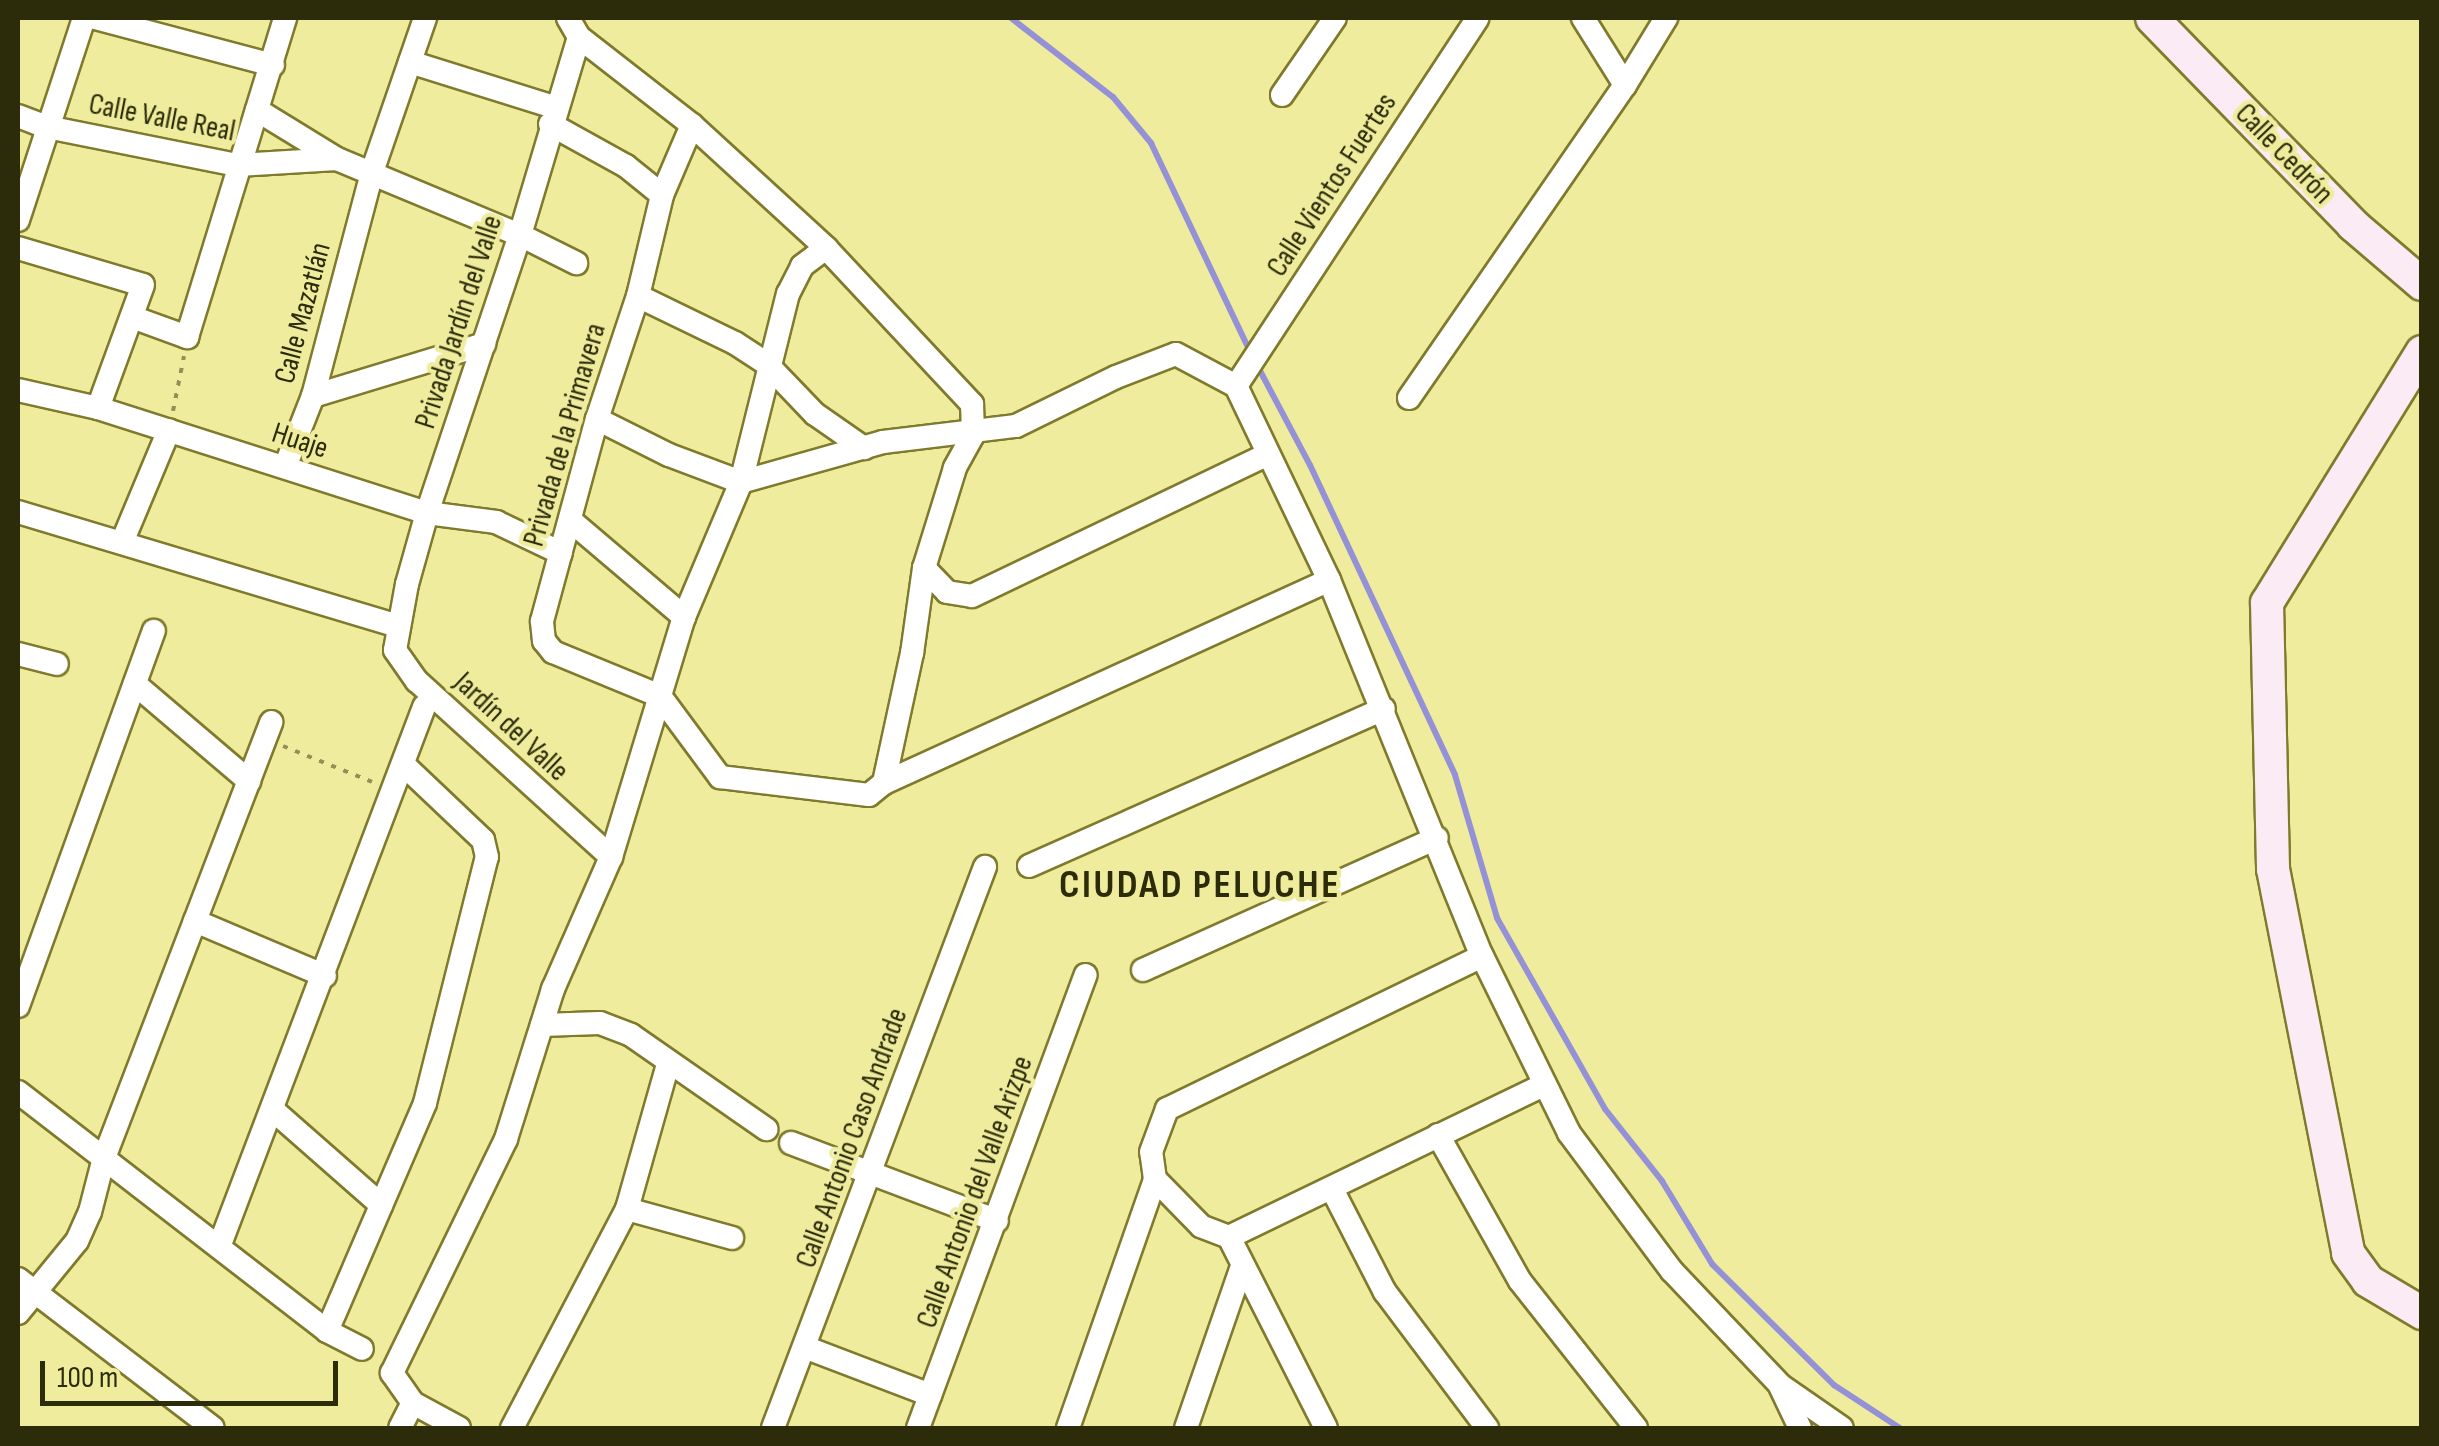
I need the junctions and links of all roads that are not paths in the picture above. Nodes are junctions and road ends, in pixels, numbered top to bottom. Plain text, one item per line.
1 (84, 18) edge
2 (96, 18) edge
3 (285, 18) edge
4 (425, 18) edge
5 (1335, 18) edge
6 (1478, 18) edge
7 (1583, 18) edge
8 (1666, 18) edge
9 (2152, 18) edge
10 (574, 28) edge
11 (410, 62) junction
12 (273, 65) junction
13 (1624, 85) junction
14 (1282, 95) dead end
15 (257, 110) junction
16 (18, 116) edge
17 (554, 116) junction
18 (692, 125) junction
19 (47, 126) junction
20 (337, 159) junction
21 (238, 165) junction
22 (372, 172) junction
23 (662, 195) junction
24 (18, 220) edge
25 (520, 235) junction
26 (18, 248) edge
27 (826, 248) junction
28 (576, 263) dead end
29 (2422, 284) edge
30 (638, 296) junction
31 (132, 318) junction
32 (484, 344) junction
33 (2422, 352) edge
34 (767, 364) junction
35 (1241, 378) junction
36 (18, 390) edge
37 (313, 396) junction
38 (1409, 398) dead end
39 (98, 408) junction
40 (597, 419) junction
41 (170, 430) junction
42 (973, 435) junction
43 (864, 448) junction
44 (1266, 455) junction
45 (285, 467) junction
46 (741, 482) junction
47 (18, 512) edge
48 (428, 514) junction
49 (570, 520) junction
50 (123, 540) junction
51 (561, 553) junction
52 (924, 568) junction
53 (1329, 580) junction
54 (684, 617) junction
55 (399, 626) junction
56 (154, 631) dead end
57 (18, 654) edge
58 (56, 664) dead end
59 (135, 684) junction
60 (660, 696) junction
61 (424, 707) dead end
62 (1384, 709) junction
63 (268, 731) road end
64 (404, 765) junction
65 (248, 781) junction
66 (884, 783) junction
67 (1437, 838) junction
68 (610, 857) junction
69 (1029, 866) dead end
70 (985, 867) dead end
71 (195, 921) junction
72 (1482, 956) junction
73 (1143, 970) dead end
74 (1086, 975) dead end
75 (326, 976) junction
76 (18, 1006) edge
77 (542, 1025) junction
78 (668, 1064) junction
79 (1542, 1086) junction
80 (18, 1092) edge
81 (273, 1110) junction
82 (766, 1129) dead end
83 (1438, 1135) junction
84 (790, 1143) dead end
85 (104, 1158) junction
86 (871, 1174) junction
87 (1155, 1178) junction
88 (1332, 1188) junction
89 (380, 1205) junction
90 (627, 1209) junction
91 (997, 1221) junction
92 (1229, 1237) junction
93 (732, 1238) dead end
94 (219, 1247) junction
95 (1242, 1266) junction
96 (27, 1286) edge
97 (18, 1312) edge
98 (2422, 1313) edge
99 (326, 1331) junction
100 (807, 1348) junction
101 (362, 1349) dead end
102 (1780, 1385) junction
103 (930, 1396) junction
104 (413, 1403) junction
105 (214, 1428) edge
106 (400, 1428) edge
107 (459, 1428) edge
108 (512, 1428) edge
109 (774, 1428) edge
110 (918, 1428) edge
111 (1068, 1428) edge
112 (1186, 1428) edge
113 (1326, 1428) edge
114 (1488, 1428) edge
115 (1636, 1428) edge
116 (1800, 1428) edge
117 (1842, 1428) edge

1 - 19 street
2 - 12 street
3 - 12 street
4 - 11 street, Calle Mazatlán
5 - 14 street
6 - 35 street, Calle Vientos Fuertes
7 - 13 street
8 - 13 street
9 - 29 street, Calle Cedrón
10 - 17 street, Privada Jardín del Valle
10 - 18 street
11 - 17 street
11 - 22 street, Calle Mazatlán
12 - 15 street
13 - 38 street
15 - 20 street
15 - 21 street
16 - 19 street, Calle Valle Real
17 - 23 street
17 - 25 street, Privada Jardín del Valle
18 - 23 street, Privada de la Primavera
18 - 27 street
19 - 21 street, Calle Valle Real
19 - 24 street
20 - 21 street, Calle Valle Real
20 - 22 street, Calle Valle Real
21 - 31 street
22 - 25 street, Calle Valle Real
22 - 37 street, Calle Mazatlán
23 - 30 street, Privada de la Primavera
25 - 28 street, Calle Valle Real
25 - 32 street, Privada Jardín del Valle
26 - 31 street
27 - 34 street
27 - 42 street
30 - 34 street
30 - 40 street, Privada de la Primavera
31 - 39 street
32 - 37 street
32 - 48 street, Privada Jardín del Valle
33 - 98 street
34 - 43 street
34 - 46 street
35 - 42 street
35 - 44 street
36 - 39 street, Huaje
37 - 45 street, Calle Mazatlán
39 - 41 street, Huaje
40 - 46 street
40 - 49 street, Privada de la Primavera
41 - 45 street, Huaje
41 - 50 street
42 - 43 street
42 - 52 street
43 - 46 street
44 - 52 street
44 - 53 street
45 - 48 street, Huaje
46 - 54 street
47 - 50 street
48 - 51 street, Huaje
48 - 55 street, Privada Jardín del Valle
49 - 51 street, Privada de la Primavera
49 - 54 street
50 - 55 street
51 - 60 street, Privada de la Primavera
52 - 66 street
53 - 62 street
53 - 66 street
54 - 60 street
55 - 68 street, Jardín del Valle
56 - 59 street
57 - 58 street
59 - 65 street
59 - 76 street
60 - 66 street
60 - 68 street
61 - 64 street
62 - 67 street
62 - 69 street
63 - 65 street
64 - 75 street
64 - 89 street
65 - 71 street
67 - 72 street
67 - 73 street
68 - 77 street
70 - 86 street, Calle Antonio Caso Andrade
71 - 75 street
71 - 85 street
72 - 79 street
72 - 87 street
74 - 91 street, Calle Antonio del Valle Arizpe
75 - 81 street
77 - 78 street
77 - 104 street
78 - 82 street
78 - 90 street
79 - 83 street
79 - 102 street
80 - 85 street
81 - 89 street
81 - 94 street
83 - 88 street
83 - 115 street
84 - 86 street
85 - 94 street
85 - 96 street
86 - 91 street
86 - 100 street, Calle Antonio Caso Andrade
87 - 92 street
87 - 111 street
88 - 92 street
88 - 114 street
89 - 99 street
90 - 93 street
90 - 108 street
91 - 103 street, Calle Antonio del Valle Arizpe
92 - 95 street
94 - 99 street
95 - 112 street
95 - 113 street
96 - 97 street
96 - 105 street
99 - 101 street
100 - 103 street
100 - 109 street, Calle Antonio Caso Andrade
102 - 116 street
102 - 117 street
103 - 110 street, Calle Antonio del Valle Arizpe
104 - 106 street
104 - 107 street

